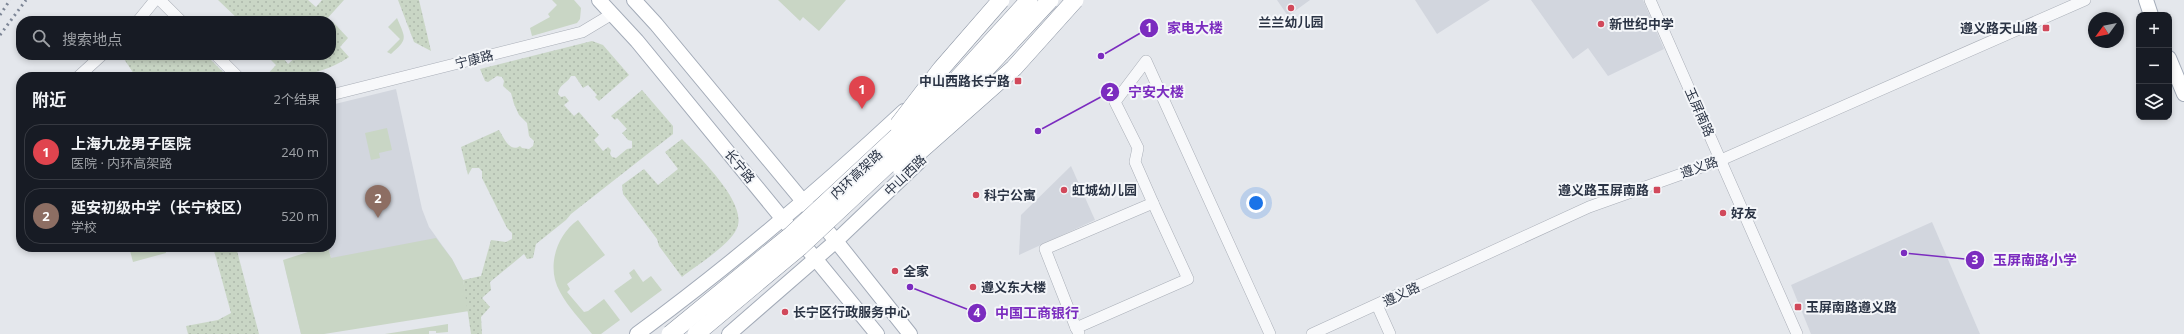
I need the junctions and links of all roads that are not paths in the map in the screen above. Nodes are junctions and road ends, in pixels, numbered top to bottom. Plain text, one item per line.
1 (155, 0) edge
2 (160, 0) edge
3 (599, 0) edge
4 (634, 0) edge
5 (1001, 0) edge
6 (1009, 0) edge
7 (1029, 0) edge
8 (1050, 0) edge
9 (1065, 0) edge
10 (1075, 0) edge
11 (1650, 0) edge
12 (2085, 0) edge
13 (2146, 0) edge
14 (2150, 12) edge
15 (612, 14) junction
16 (142, 16) edge
17 (176, 16) edge
18 (97, 60) edge
19 (221, 60) edge
20 (2172, 65) edge
21 (83, 72) edge
22 (233, 72) edge
23 (336, 94) edge
24 (2184, 94) edge
25 (875, 157) junction
26 (1721, 160) junction
27 (804, 202) junction
28 (1153, 204) junction
29 (784, 219) junction
30 (836, 241) junction
31 (800, 247) junction
32 (817, 259) junction
33 (1377, 305) junction
34 (1078, 331) edge
35 (638, 334) edge
36 (670, 334) edge
37 (696, 334) edge
38 (729, 334) edge
39 (877, 334) edge
40 (910, 334) edge
41 (1270, 334) edge
42 (1312, 334) edge
43 (1390, 334) edge
44 (1797, 334) edge

1 - 16 street
2 - 17 street
3 - 15 main road, 长宁路
4 - 27 main road, 长宁路
5 - 25 highway, bridge
6 - 27 main road
7 - 25 highway, 内环高架路, bridge
8 - 31 highway, 内环高架路, bridge
9 - 30 main road, 中山西路
10 - 31 highway, bridge
11 - 26 street, 玉屏南路
12 - 26 street, 遵义路
13 - 14 main road
15 - 23 street, 宁康路
15 - 29 main road, 长宁路
18 - 21 street
19 - 22 street
20 - 24 main road
25 - 36 highway, 内环高架路, bridge
26 - 33 street, 遵义路
26 - 44 street, 玉屏南路
27 - 29 main road
27 - 30 main road, 长宁路
28 - 34 street
28 - 34 street
28 - 41 street
29 - 32 main road, 长宁路
29 - 35 main road
30 - 32 main road, 中山西路
30 - 40 main road, 长宁路
31 - 37 highway, 内环高架路, bridge
32 - 38 main road, 中山西路
32 - 39 main road, 长宁路
33 - 42 street, 遵义路
33 - 43 street

